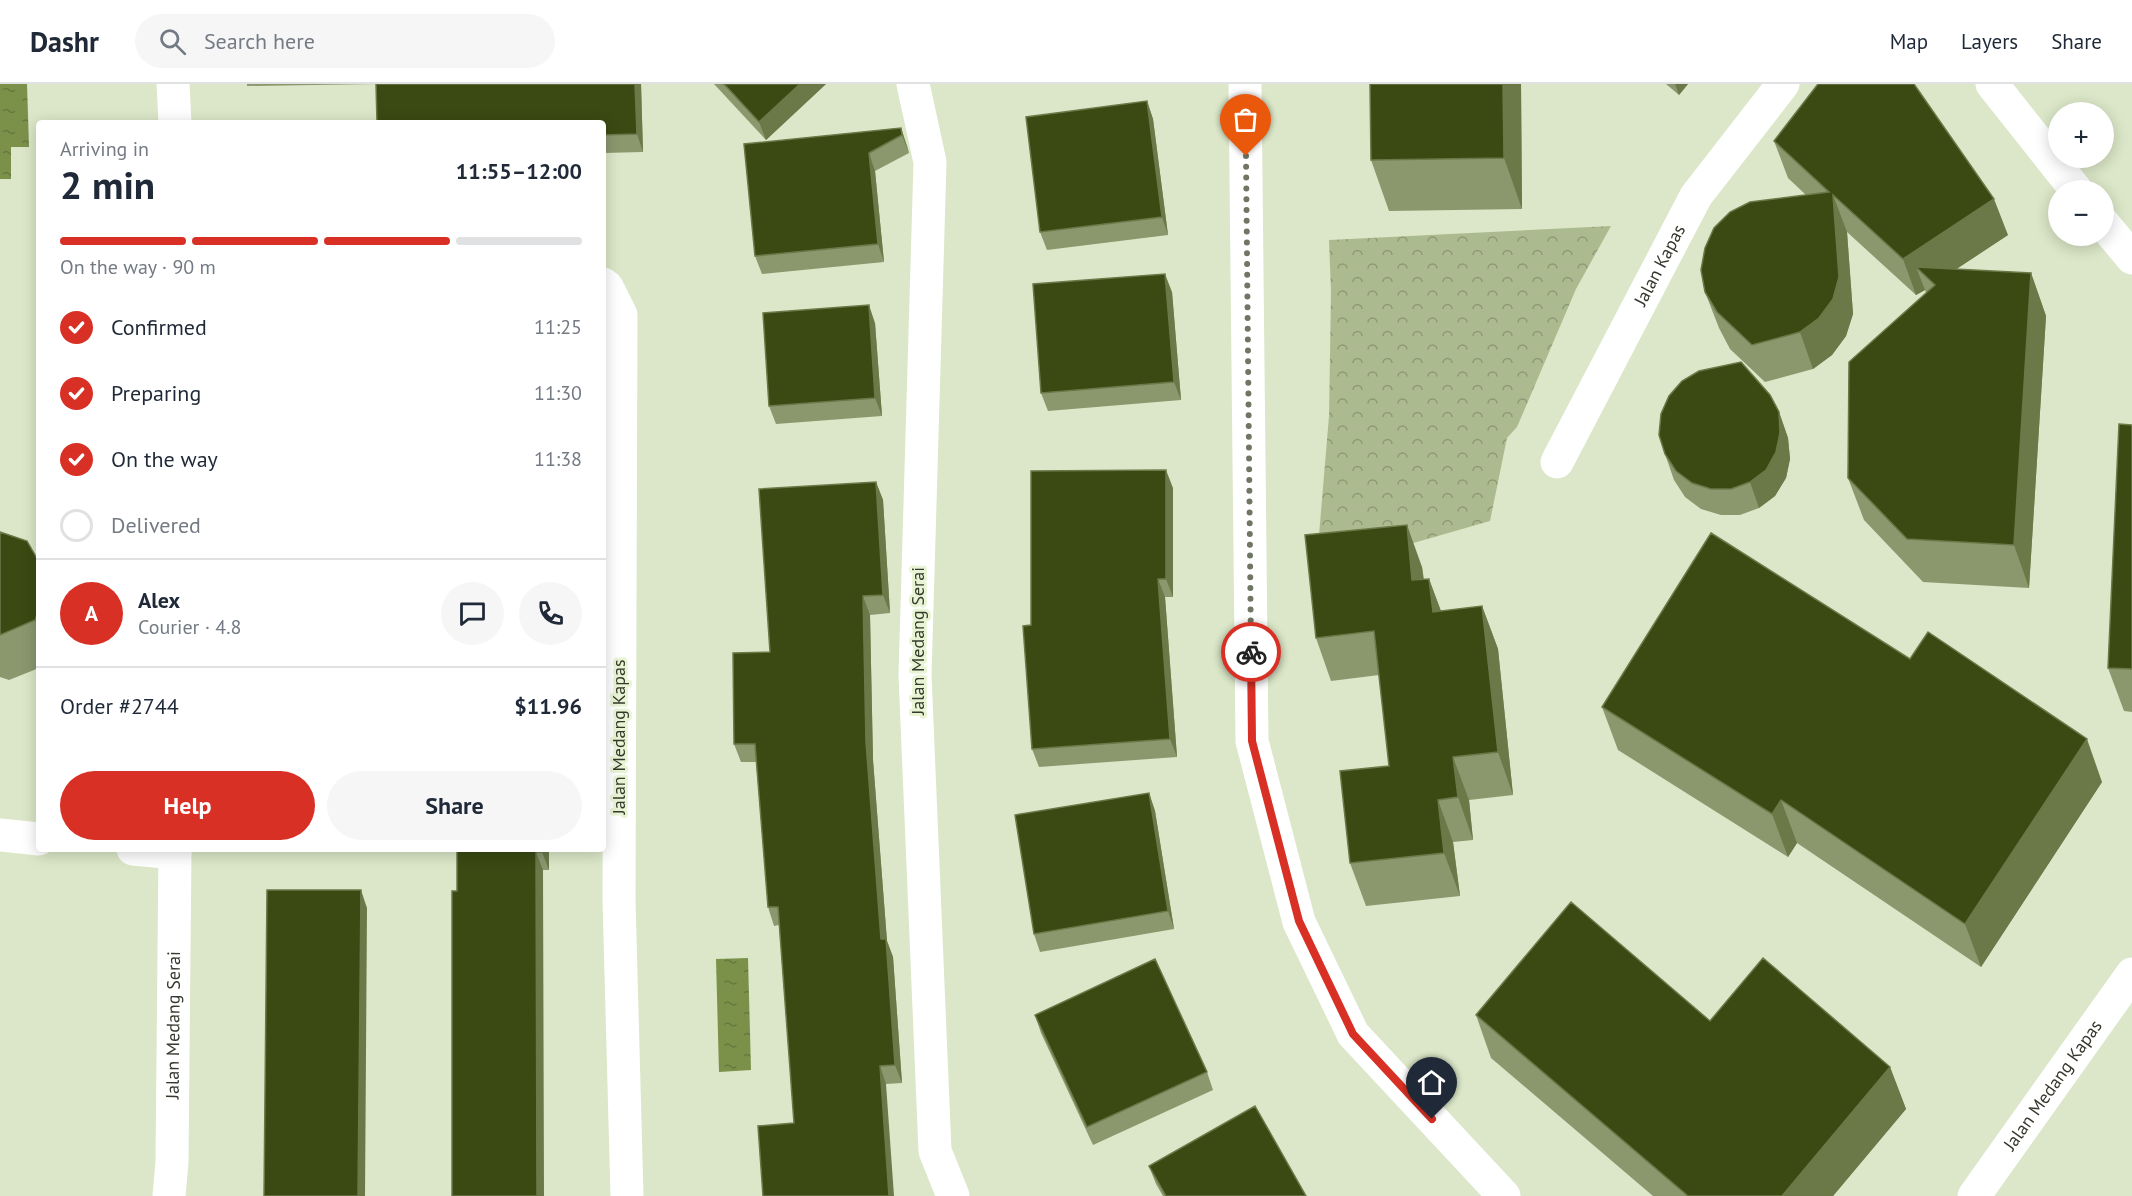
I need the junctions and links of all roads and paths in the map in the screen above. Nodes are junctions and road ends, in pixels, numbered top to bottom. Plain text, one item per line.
1 (173, 84) edge
2 (913, 84) edge
3 (1245, 84) edge
4 (1783, 84) edge
5 (1992, 84) edge
6 (175, 120) edge
7 (2068, 180) edge
8 (2114, 236) edge
9 (2132, 258) edge
10 (606, 286) edge
11 (1557, 462) dead end
12 (0, 835) edge
13 (36, 839) edge
14 (175, 852) edge
15 (2132, 974) edge
16 (169, 1196) edge
17 (627, 1196) edge
18 (953, 1196) edge
19 (1504, 1196) edge
20 (1974, 1196) edge

1 - 6 street
2 - 18 street, Jalan Medang Serai
3 - 19 street
4 - 11 street, Jalan Kapas
5 - 7 street
8 - 9 street
10 - 17 street, Jalan Medang Kapas
12 - 13 street
14 - 16 street, Jalan Medang Serai
15 - 20 street, Jalan Medang Kapas

